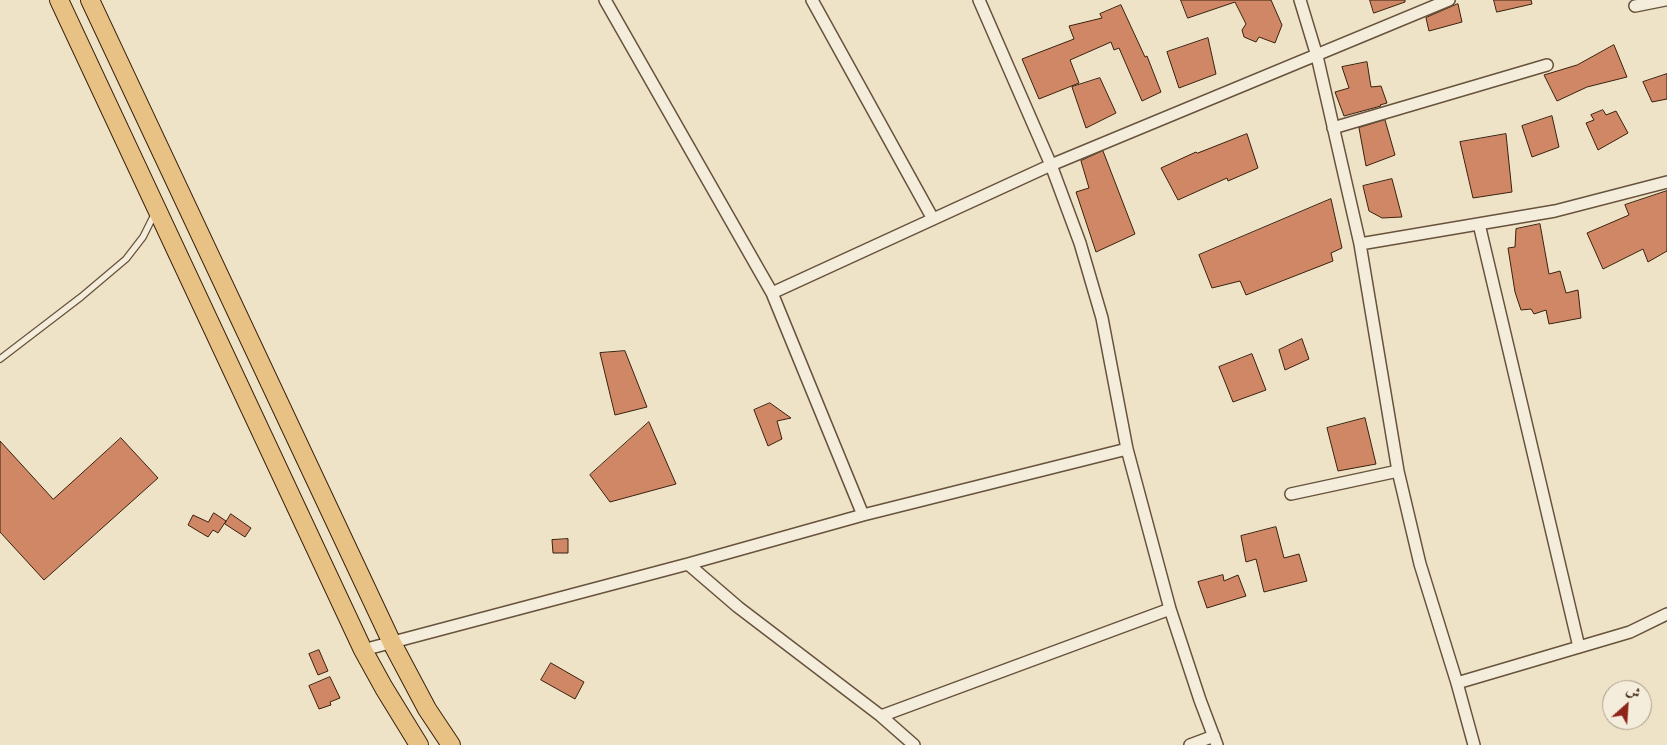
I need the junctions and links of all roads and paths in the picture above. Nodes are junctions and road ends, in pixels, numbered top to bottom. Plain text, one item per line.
1 (59, 0) edge
2 (90, 0) edge
3 (606, 0) edge
4 (812, 0) edge
5 (978, 0) edge
6 (1300, 0) edge
7 (1449, 0) edge
8 (1665, 0) edge
9 (1635, 6) dead end
10 (1317, 56) junction
11 (1547, 65) dead end
12 (1333, 128) junction
13 (1051, 165) junction
14 (1667, 182) edge
15 (157, 209) junction
16 (933, 219) junction
17 (1479, 224) junction
18 (1360, 244) junction
19 (221, 280) junction
20 (196, 292) junction
21 (772, 294) junction
22 (0, 358) edge
23 (1127, 450) junction
24 (1398, 471) junction
25 (1291, 494) dead end
26 (863, 514) junction
27 (688, 564) junction
28 (1170, 609) junction
29 (1667, 614) edge
30 (392, 644) junction
31 (1579, 647) junction
32 (363, 650) junction
33 (1457, 683) junction
34 (881, 716) junction
35 (1215, 741) edge
36 (419, 745) edge
37 (451, 745) edge
38 (914, 745) edge
39 (1190, 745) edge
40 (1474, 745) edge

1 - 15 main road
2 - 19 main road
3 - 21 street
4 - 16 street
5 - 13 street
6 - 10 street
7 - 10 street
8 - 9 street
10 - 12 street
10 - 13 street
11 - 12 street
12 - 18 street
13 - 16 street
13 - 23 street
14 - 17 street
15 - 20 main road
15 - 22 lane
16 - 21 street
17 - 18 street
17 - 31 street
18 - 24 street
19 - 20 main road
19 - 30 main road
20 - 32 main road
21 - 26 street
23 - 26 street
23 - 28 street
24 - 25 street
24 - 33 street
26 - 27 street
27 - 30 street
27 - 34 street
28 - 34 street
28 - 35 street
29 - 31 street
30 - 32 street
30 - 37 main road
31 - 33 street
32 - 36 main road
33 - 40 street
34 - 38 street
35 - 39 street

